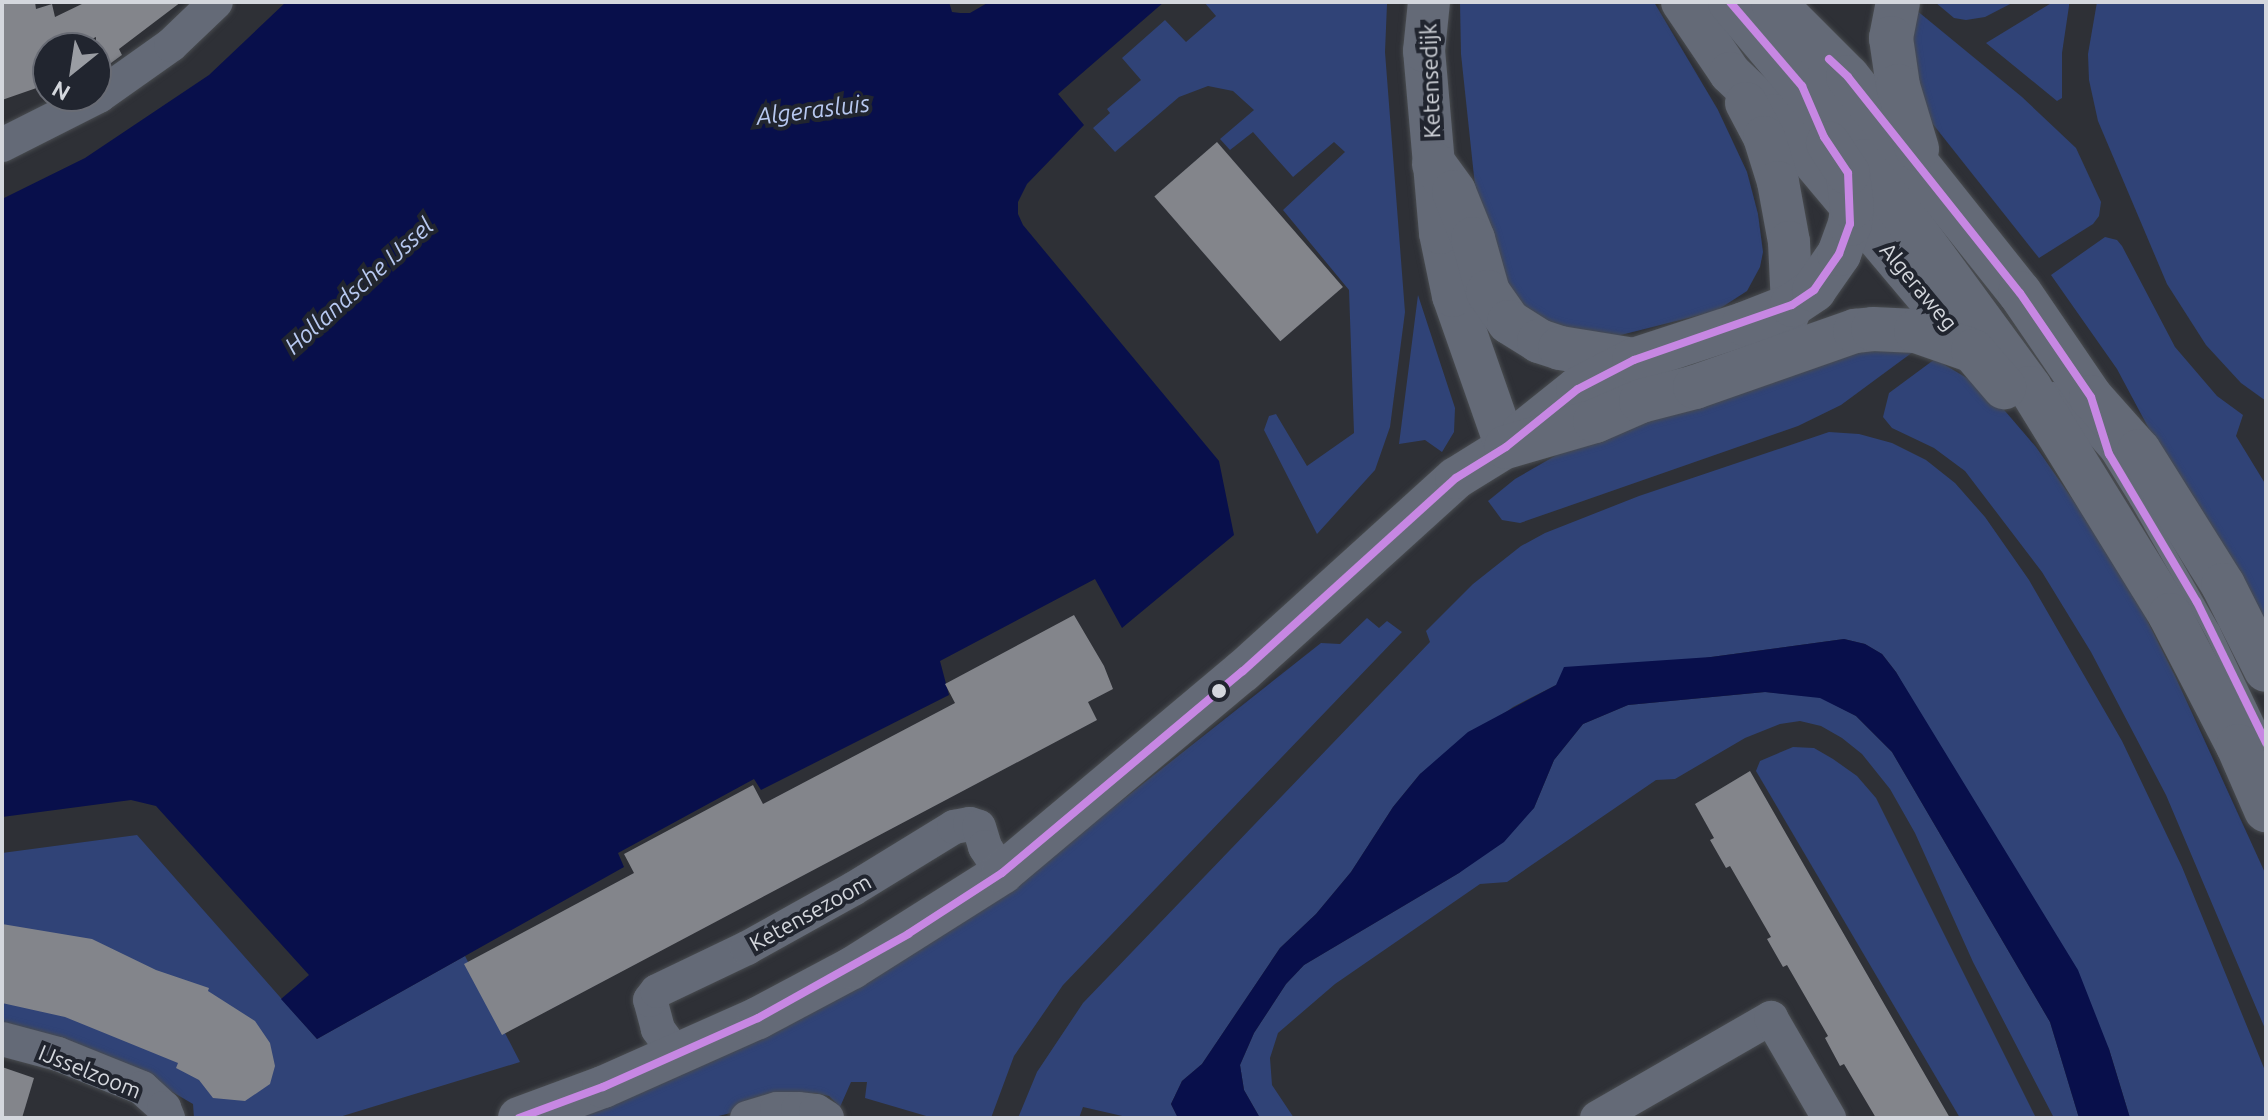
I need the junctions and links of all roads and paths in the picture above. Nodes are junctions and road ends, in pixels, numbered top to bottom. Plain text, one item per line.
1 (216, 2) edge
2 (1429, 2) edge
3 (1682, 2) edge
4 (1730, 2) edge
5 (1773, 2) edge
6 (1898, 2) edge
7 (1730, 73) junction
8 (1802, 86) junction
9 (2, 145) edge
10 (1434, 164) junction
11 (1923, 171) junction
12 (1852, 207) junction
13 (1916, 232) junction
14 (1792, 305) junction
15 (1973, 351) junction
16 (1634, 360) junction
17 (1695, 387) junction
18 (2091, 397) junction
19 (1506, 447) junction
20 (2109, 454) junction
21 (2096, 495) junction
22 (2266, 670) edge
23 (2266, 743) edge
24 (2266, 810) edge
25 (1002, 873) junction
26 (2, 1039) edge
27 (676, 1054) junction
28 (528, 1117) edge
29 (168, 1118) edge
30 (747, 1118) edge
31 (827, 1118) edge
32 (1597, 1118) edge
33 (1829, 1118) edge

1 - 9 street
2 - 10 street, Ketensedijk
3 - 7 street, Algeraweg
4 - 8 main road, Algeraweg
5 - 11 main road, Algeraweg
6 - 11 main road
7 - 12 street, Algeraweg
7 - 14 street
8 - 12 main road
8 - 13 main road, Algeraweg
10 - 16 main road
10 - 19 street, Ketensedijk
11 - 18 main road, Algeraweg
12 - 14 main road
12 - 15 street, Algeraweg
13 - 20 lane, Algeraweg
13 - 21 main road, Algeraweg
14 - 16 main road
14 - 17 street
15 - 17 main road
15 - 21 main road, Algeraweg
16 - 19 main road
17 - 19 main road
18 - 20 lane, Algeraweg
18 - 22 main road, Algeraweg
19 - 25 street
20 - 23 lane, Algeraweg
21 - 24 main road, Algeraweg
25 - 27 street
25 - 27 street, Ketensezoom
26 - 29 street, IJsselzoom
27 - 28 street
30 - 31 street
32 - 33 street

